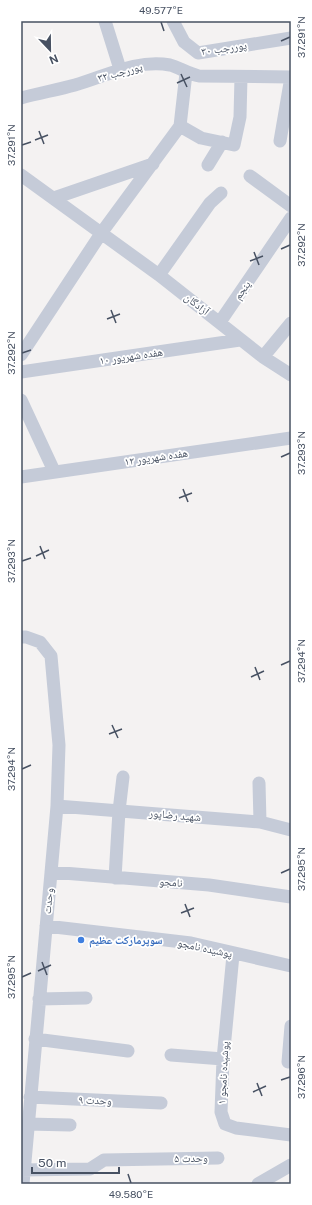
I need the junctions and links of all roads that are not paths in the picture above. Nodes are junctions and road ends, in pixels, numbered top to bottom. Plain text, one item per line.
1 (105, 21) edge
2 (173, 21) edge
3 (291, 38) edge
4 (120, 69) junction
5 (186, 73) junction
6 (241, 77) junction
7 (291, 77) edge
8 (21, 98) edge
9 (180, 126) junction
10 (280, 141) dead end
11 (228, 143) junction
12 (153, 164) junction
13 (208, 165) dead end
14 (21, 175) edge
15 (250, 176) dead end
16 (221, 193) dead end
17 (54, 198) junction
18 (291, 206) edge
19 (291, 218) edge
20 (102, 232) junction
21 (160, 275) junction
22 (220, 322) junction
23 (291, 322) edge
24 (240, 340) junction
25 (21, 355) edge
26 (263, 357) junction
27 (21, 372) edge
28 (291, 375) edge
29 (21, 400) edge
30 (291, 438) edge
31 (54, 471) junction
32 (21, 477) edge
33 (21, 638) edge
34 (124, 777) dead end
35 (259, 783) dead end
36 (57, 806) junction
37 (119, 811) junction
38 (260, 822) junction
39 (291, 830) edge
40 (51, 872) junction
41 (115, 878) junction
42 (291, 897) edge
43 (46, 926) junction
44 (233, 954) junction
45 (291, 966) edge
46 (86, 998) dead end
47 (39, 999) junction
48 (291, 1026) edge
49 (35, 1039) junction
50 (128, 1051) dead end
51 (171, 1055) dead end
52 (223, 1059) junction
53 (288, 1062) dead end
54 (30, 1098) junction
55 (161, 1103) dead end
56 (27, 1124) junction
57 (70, 1125) dead end
58 (291, 1135) edge
59 (218, 1158) dead end
60 (291, 1165) edge
61 (22, 1170) edge
62 (23, 1184) edge
63 (258, 1184) edge

1 - 4 street
2 - 3 street, پوررجب ۳۰
4 - 5 street, پوررجب ۳۲
4 - 8 street, پوررجب ۳۲
5 - 6 street, پوررجب ۳۲
5 - 9 street
6 - 7 street, پوررجب ۳۲
6 - 11 street
7 - 10 street
9 - 11 street
9 - 12 street
11 - 13 street
12 - 17 street
12 - 20 street
14 - 17 street, آزادگان
15 - 18 street
16 - 21 street
17 - 20 street, آزادگان
19 - 22 street, پنجم
20 - 21 street, آزادگان
20 - 25 street
21 - 22 street, آزادگان
22 - 24 street, آزادگان
23 - 26 street
24 - 26 street, آزادگان
24 - 27 street, هفده شهریور ۱۰
26 - 28 street, آزادگان
29 - 31 street
30 - 31 street, هفده شهریور ۱۲
31 - 32 street, هفده شهریور ۱۲
33 - 36 street, وحدت
34 - 37 street
35 - 38 street
36 - 37 street, شهید رضاپور
36 - 40 street, وحدت
37 - 38 street, شهید رضاپور
37 - 41 street
38 - 39 street, شهید رضاپور
40 - 41 street, نامجو
40 - 43 street, وحدت
41 - 42 street, نامجو
43 - 44 street, پوشیده نامجو
43 - 47 street, وحدت
44 - 45 street, پوشیده نامجو
44 - 52 street, پوشیده نامجو ۱
46 - 47 street
47 - 49 street, وحدت
48 - 53 street
49 - 50 street
49 - 54 street, وحدت
51 - 52 street
52 - 58 street, پوشیده نامجو ۱
54 - 55 street, وحدت ۹
54 - 56 street, وحدت
56 - 57 street
56 - 61 street, وحدت
59 - 61 street, وحدت ۵
60 - 63 street
61 - 62 street, وحدت

